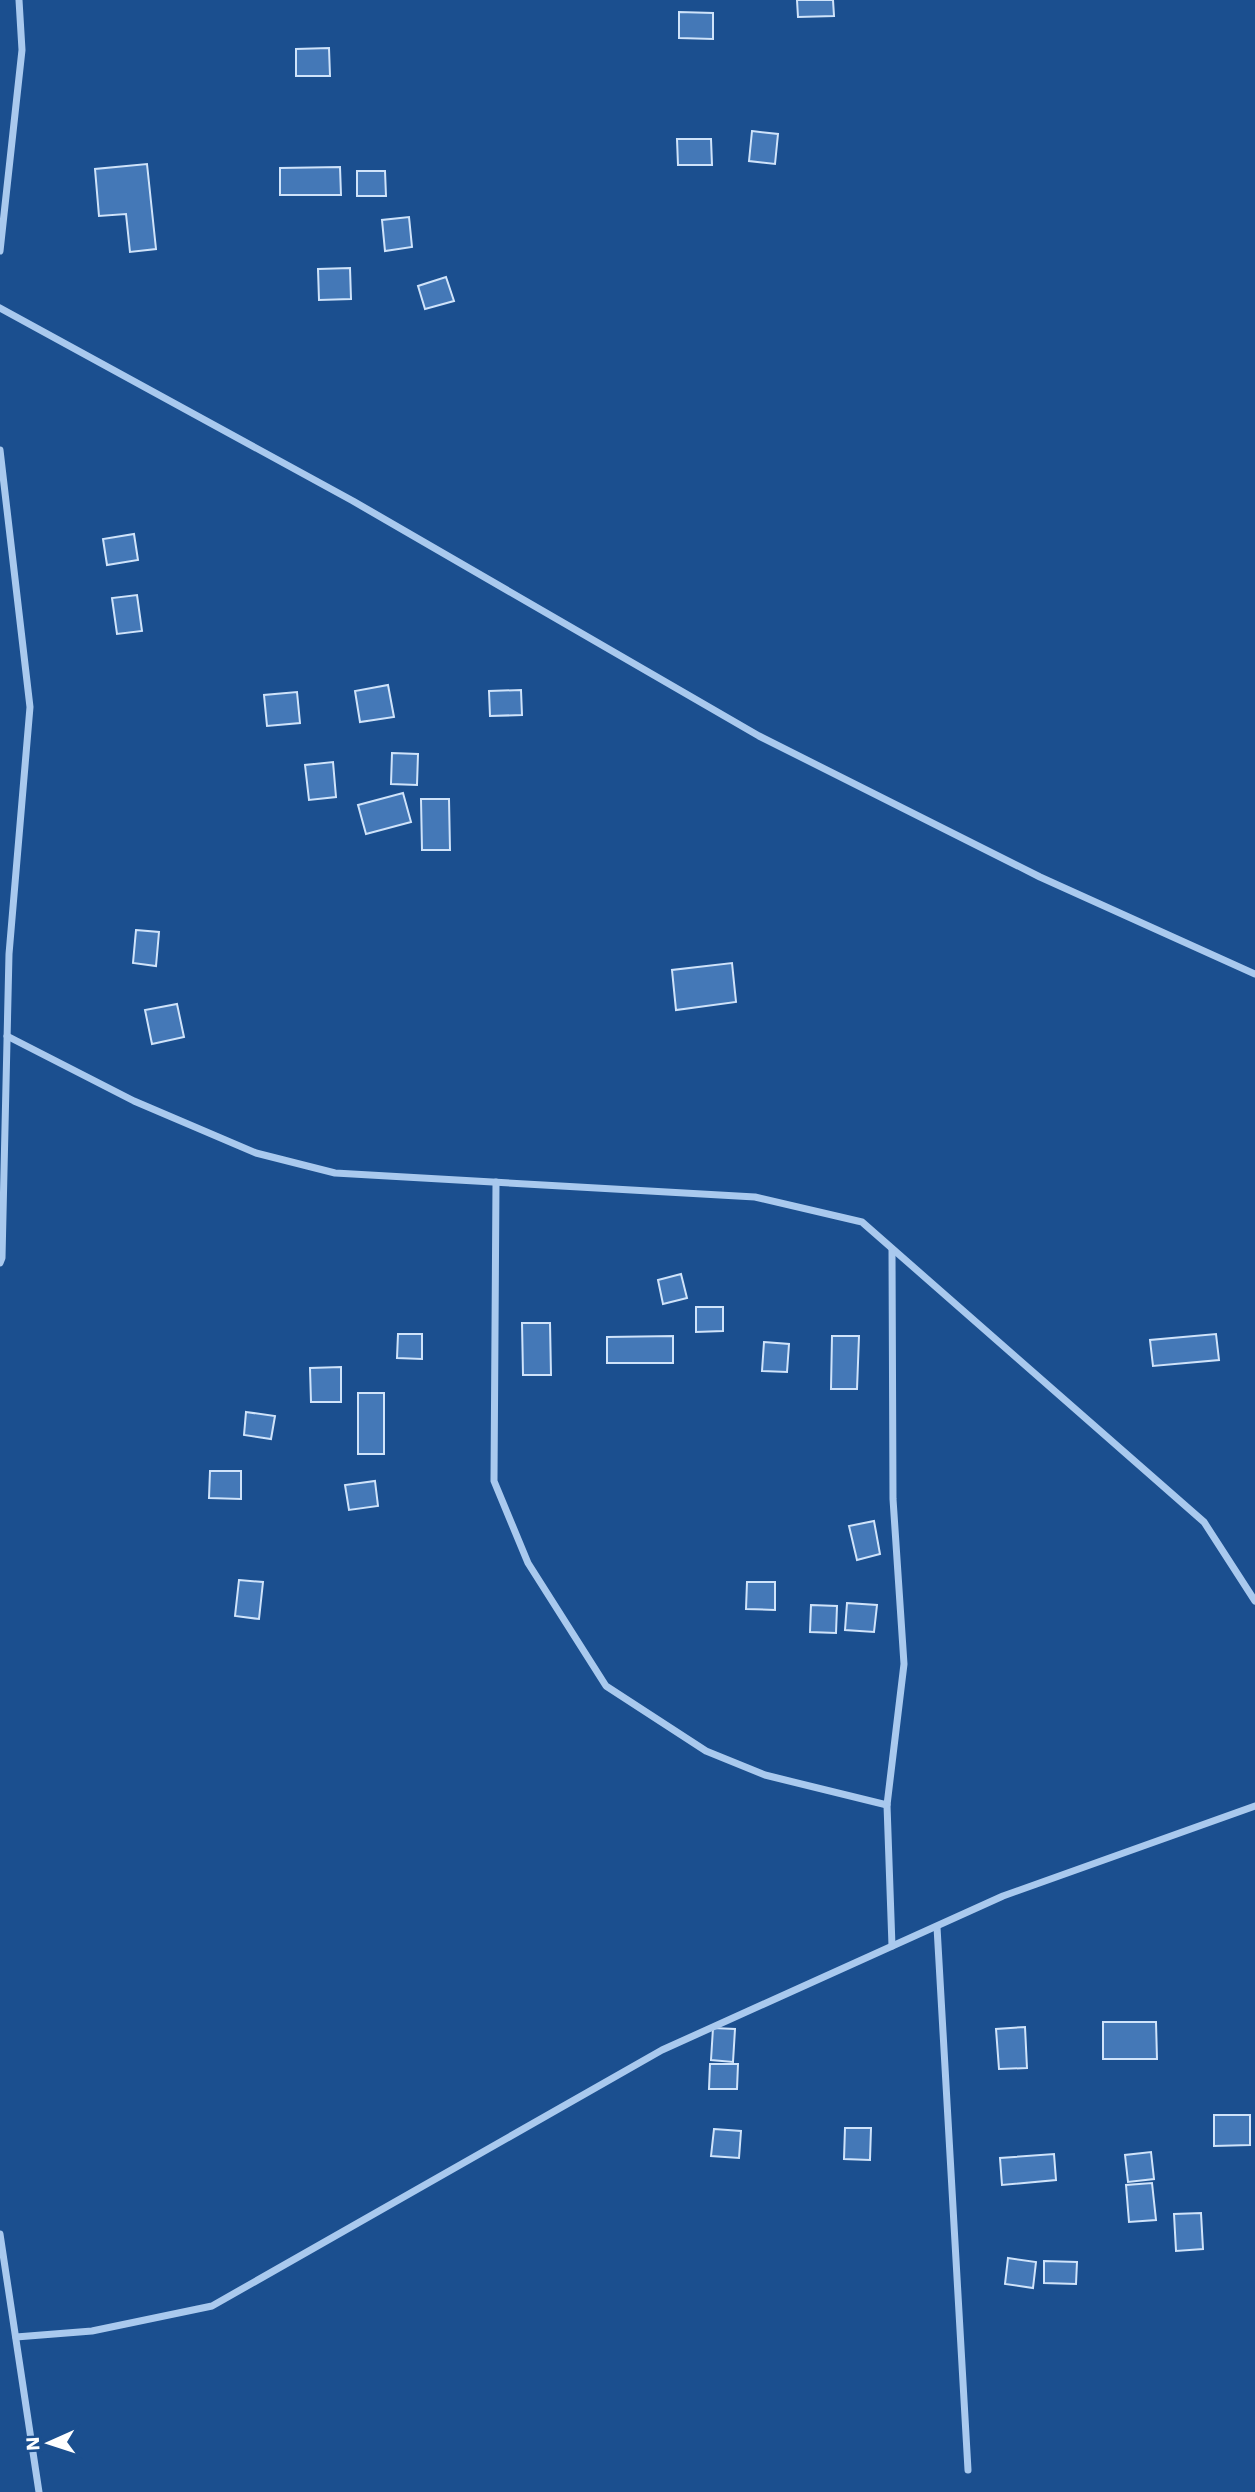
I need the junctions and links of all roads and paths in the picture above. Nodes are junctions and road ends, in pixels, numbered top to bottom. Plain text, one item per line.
1 (19, 0) edge
2 (0, 251) edge
3 (0, 308) edge
4 (0, 453) edge
5 (1255, 974) edge
6 (7, 1036) junction
7 (496, 1182) junction
8 (892, 1249) junction
9 (0, 1263) edge
10 (1255, 1601) edge
11 (887, 1805) junction
12 (1255, 1806) edge
13 (937, 1927) junction
14 (892, 1946) junction
15 (0, 2234) edge
16 (16, 2337) junction
17 (968, 2470) dead end
18 (39, 2492) edge

1 - 2 street
3 - 5 street
4 - 6 street
6 - 7 street
6 - 9 street
7 - 8 street
7 - 11 street
8 - 10 street
8 - 11 street
11 - 14 street
12 - 13 street
13 - 14 street
13 - 17 street
14 - 16 street
15 - 16 street
16 - 18 street

